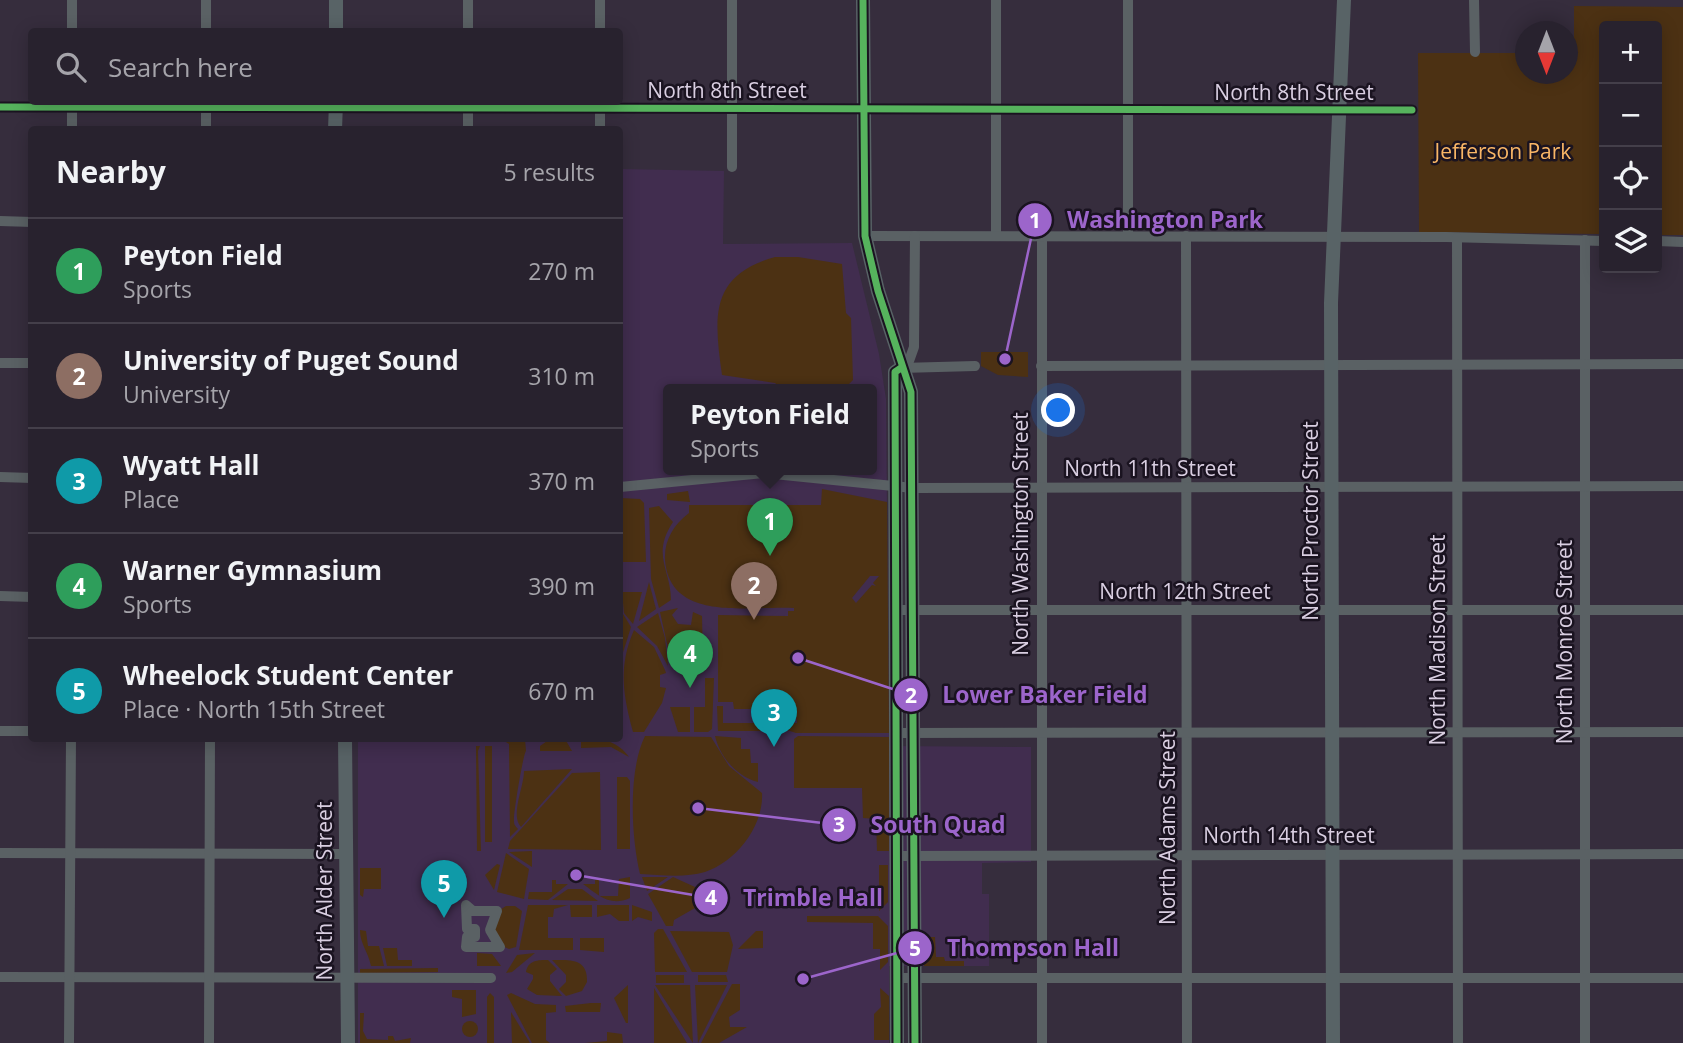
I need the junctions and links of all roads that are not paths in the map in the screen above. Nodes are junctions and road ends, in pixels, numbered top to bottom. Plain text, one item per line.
1 (72, 0) edge
2 (205, 0) edge
3 (336, 0) edge
4 (468, 0) edge
5 (600, 0) edge
6 (732, 0) edge
7 (863, 0) edge
8 (996, 0) edge
9 (1128, 0) edge
10 (1344, 0) edge
11 (1474, 0) edge
12 (72, 28) edge
13 (206, 28) edge
14 (336, 28) edge
15 (468, 28) edge
16 (600, 28) edge
17 (1475, 52) dead end
18 (48, 105) edge
19 (72, 105) edge
20 (206, 105) edge
21 (335, 105) edge
22 (468, 105) edge
23 (600, 105) edge
24 (0, 107) edge
25 (732, 108) junction
26 (865, 109) junction
27 (996, 109) junction
28 (1128, 110) junction
29 (1339, 110) junction
30 (1412, 110) dead end
31 (72, 126) edge
32 (206, 126) edge
33 (335, 126) edge
34 (468, 126) edge
35 (600, 126) edge
36 (732, 167) dead end
37 (0, 221) edge
38 (28, 222) edge
39 (996, 235) junction
40 (1042, 235) junction
41 (1128, 235) junction
42 (865, 236) junction
43 (915, 236) junction
44 (1186, 236) junction
45 (1332, 236) junction
46 (1457, 238) junction
47 (1585, 240) junction
48 (1599, 241) edge
49 (1662, 241) edge
50 (1683, 242) edge
51 (0, 363) edge
52 (28, 363) edge
53 (1585, 364) junction
54 (1683, 364) edge
55 (1186, 365) junction
56 (1332, 365) junction
57 (1457, 365) junction
58 (975, 366) dead end
59 (1041, 366) junction
60 (901, 368) junction
61 (743, 475) edge
62 (782, 475) edge
63 (0, 477) edge
64 (28, 478) edge
65 (1683, 486) edge
66 (623, 487) edge
67 (1584, 487) junction
68 (898, 488) junction
69 (914, 488) junction
70 (1186, 488) junction
71 (1331, 488) junction
72 (1457, 488) junction
73 (1041, 489) junction
74 (0, 596) edge
75 (28, 597) edge
76 (896, 610) junction
77 (913, 610) junction
78 (1457, 610) junction
79 (1585, 610) junction
80 (1683, 610) edge
81 (1041, 611) junction
82 (1187, 611) junction
83 (1333, 611) junction
84 (0, 731) edge
85 (28, 731) edge
86 (1187, 732) junction
87 (1333, 732) junction
88 (1457, 732) junction
89 (1585, 732) junction
90 (1683, 732) edge
91 (896, 733) junction
92 (912, 733) junction
93 (1041, 733) junction
94 (71, 742) edge
95 (210, 742) edge
96 (345, 742) edge
97 (0, 853) edge
98 (71, 854) junction
99 (210, 854) junction
100 (346, 854) junction
101 (1683, 854) edge
102 (1187, 855) junction
103 (1333, 855) junction
104 (1458, 855) junction
105 (1585, 855) junction
106 (896, 856) junction
107 (914, 856) junction
108 (1041, 856) junction
109 (500, 947) joint
110 (210, 976) junction
111 (0, 977) edge
112 (72, 977) junction
113 (346, 977) junction
114 (491, 978) dead end
115 (897, 978) junction
116 (914, 978) junction
117 (1042, 978) junction
118 (1332, 978) junction
119 (1585, 978) junction
120 (1683, 978) edge
121 (1187, 979) junction
122 (1458, 979) junction
123 (69, 1043) edge
124 (209, 1043) edge
125 (348, 1043) edge
126 (897, 1043) edge
127 (915, 1043) edge
128 (1042, 1043) edge
129 (1187, 1043) edge
130 (1333, 1043) edge
131 (1458, 1043) edge
132 (1585, 1043) edge

1 - 12 street
2 - 13 street
3 - 14 street
4 - 15 street
5 - 16 street
6 - 25 street
7 - 26 street
8 - 27 street
9 - 28 street
10 - 29 street, North Proctor Street
11 - 17 street
18 - 24 street, North 8th Street
19 - 31 street
20 - 32 street
21 - 33 street
22 - 34 street
23 - 25 street, North 8th Street
23 - 35 street
25 - 26 street, North 8th Street
25 - 36 street
26 - 27 street, North 8th Street
26 - 42 street
27 - 28 street, North 8th Street
27 - 39 street
28 - 29 street, North 8th Street
28 - 41 street
29 - 30 street, North 8th Street
29 - 45 street, North Proctor Street
37 - 38 street
39 - 40 street
39 - 43 street
40 - 41 street
40 - 59 street, North Washington Street
41 - 44 street
42 - 43 street
42 - 60 street
43 - 60 street
44 - 45 street
44 - 55 street, North Adams Street
45 - 46 street
45 - 56 street, North Proctor Street
46 - 47 street
46 - 57 street, North Madison Street
47 - 48 street
47 - 53 street, North Monroe Street
49 - 50 street
51 - 52 street
53 - 54 street
53 - 57 street
53 - 67 street, North Monroe Street
55 - 56 street
55 - 59 street
55 - 70 street, North Adams Street
56 - 57 street
56 - 71 street, North Proctor Street
57 - 72 street, North Madison Street
58 - 60 street
59 - 73 street, North Washington Street
60 - 68 street
60 - 69 street
61 - 66 street, North 11th Street
62 - 68 street, North 11th Street
63 - 64 street
65 - 67 street, North 11th Street
67 - 72 street, North 11th Street
67 - 79 street, North Monroe Street
68 - 69 street, North 11th Street
68 - 76 street
69 - 73 street, North 11th Street
69 - 77 street
70 - 71 street, North 11th Street
70 - 73 street, North 11th Street
70 - 82 street, North Adams Street
71 - 72 street, North 11th Street
71 - 83 street, North Proctor Street
72 - 78 street, North Madison Street
73 - 81 street, North Washington Street
74 - 75 street
76 - 77 street, North 12th Street
76 - 91 street
77 - 81 street, North 12th Street
77 - 92 street
78 - 79 street, North 12th Street
78 - 83 street, North 12th Street
78 - 88 street, North Madison Street
79 - 80 street, North 12th Street
79 - 89 street, North Monroe Street
81 - 82 street, North 12th Street
81 - 93 street, North Washington Street
82 - 83 street, North 12th Street
82 - 86 street, North Adams Street
83 - 87 street, North Proctor Street
84 - 85 street
86 - 87 street
86 - 93 street
86 - 102 street, North Adams Street
87 - 88 street
87 - 103 street, North Proctor Street
88 - 89 street
88 - 104 street, North Madison Street
89 - 90 street
89 - 105 street, North Monroe Street
91 - 92 street
91 - 106 street
92 - 93 street
92 - 107 street
93 - 108 street, North Washington Street
94 - 98 street
95 - 99 street
96 - 100 street, North Alder Street
97 - 98 street
98 - 99 street
98 - 112 street
99 - 100 street
99 - 110 street
100 - 113 street, North Alder Street
101 - 105 street, North 14th Street
102 - 103 street, North 14th Street
102 - 108 street, North 14th Street
102 - 121 street, North Adams Street
103 - 104 street, North 14th Street
103 - 118 street, North Proctor Street
104 - 105 street, North 14th Street
104 - 122 street, North Madison Street
105 - 119 street, North Monroe Street
106 - 107 street, North 14th Street
106 - 115 street
107 - 108 street, North 14th Street
107 - 116 street
108 - 117 street, North Washington Street
109 - 109 street
110 - 112 street
110 - 113 street
110 - 124 street
111 - 112 street
112 - 123 street
113 - 114 street
113 - 125 street, North Alder Street
115 - 116 street
115 - 126 street
116 - 117 street
116 - 127 street
117 - 121 street
117 - 128 street, North Washington Street
118 - 121 street
118 - 122 street
118 - 130 street, North Proctor Street
119 - 120 street
119 - 122 street
119 - 132 street, North Monroe Street
121 - 129 street, North Adams Street
122 - 131 street, North Madison Street

